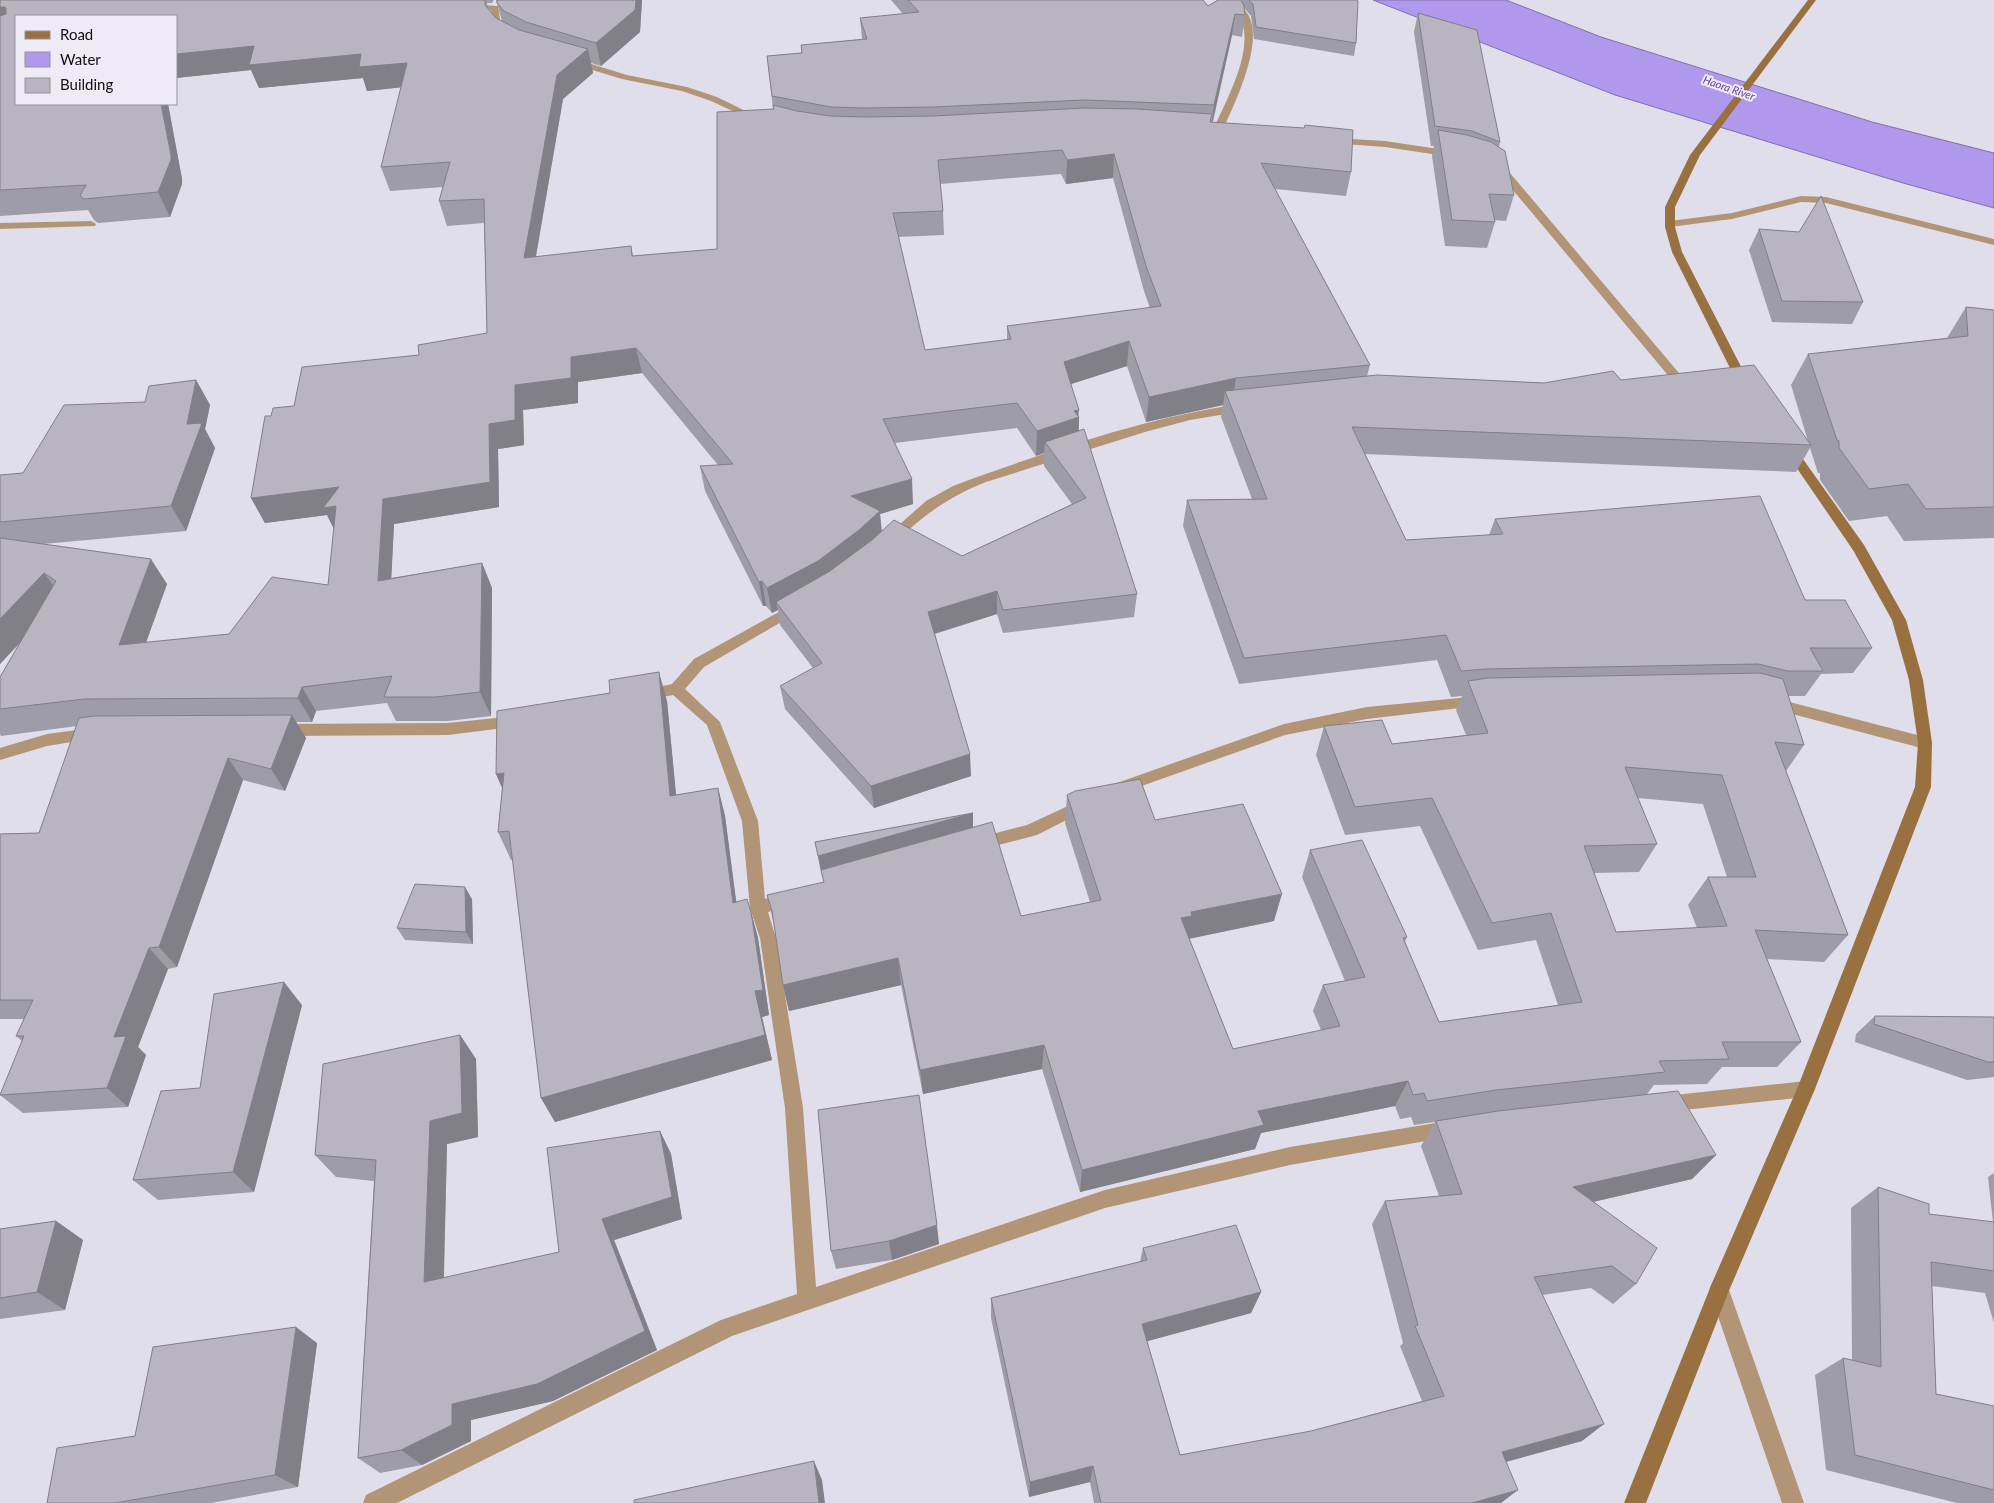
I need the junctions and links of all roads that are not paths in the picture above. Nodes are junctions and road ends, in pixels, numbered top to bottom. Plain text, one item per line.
1 (1220, 0) edge
2 (1812, 0) edge
3 (498, 4) edge
4 (457, 7) edge
5 (514, 41) edge
6 (563, 59) edge
7 (771, 122) edge
8 (1216, 134) edge
9 (1325, 141) edge
10 (1463, 155) edge
11 (1488, 164) edge
12 (91, 224) dead end
13 (1670, 224) junction
14 (0, 226) edge
15 (1994, 242) edge
16 (1698, 382) edge
17 (1681, 383) junction
18 (1661, 384) edge
19 (1753, 397) edge
20 (1251, 407) edge
21 (1781, 437) edge
22 (882, 547) edge
23 (810, 599) edge
24 (676, 689) junction
25 (627, 699) edge
26 (1496, 700) edge
27 (1761, 701) edge
28 (528, 720) edge
29 (270, 730) edge
30 (102, 732) edge
31 (1925, 743) junction
32 (0, 754) edge
33 (965, 848) edge
34 (805, 894) edge
35 (758, 908) junction
36 (1806, 1089) junction
37 (1648, 1106) edge
38 (1462, 1128) edge
39 (1719, 1290) junction
40 (807, 1301) junction
41 (374, 1503) edge
42 (1636, 1503) edge
43 (1793, 1503) edge

1 - 8 street
2 - 13 main road
3 - 4 street
3 - 5 street
6 - 7 street
9 - 10 street
11 - 17 street
12 - 14 street
13 - 15 street
13 - 19 main road
16 - 17 street
17 - 18 street
20 - 22 street
21 - 31 main road
23 - 24 street
24 - 25 street
24 - 35 street
26 - 33 street
27 - 31 street
28 - 29 street
30 - 32 street
31 - 36 main road
34 - 35 street
35 - 40 street
36 - 37 street
36 - 39 main road
38 - 40 street
39 - 42 main road
39 - 43 street
40 - 41 street

